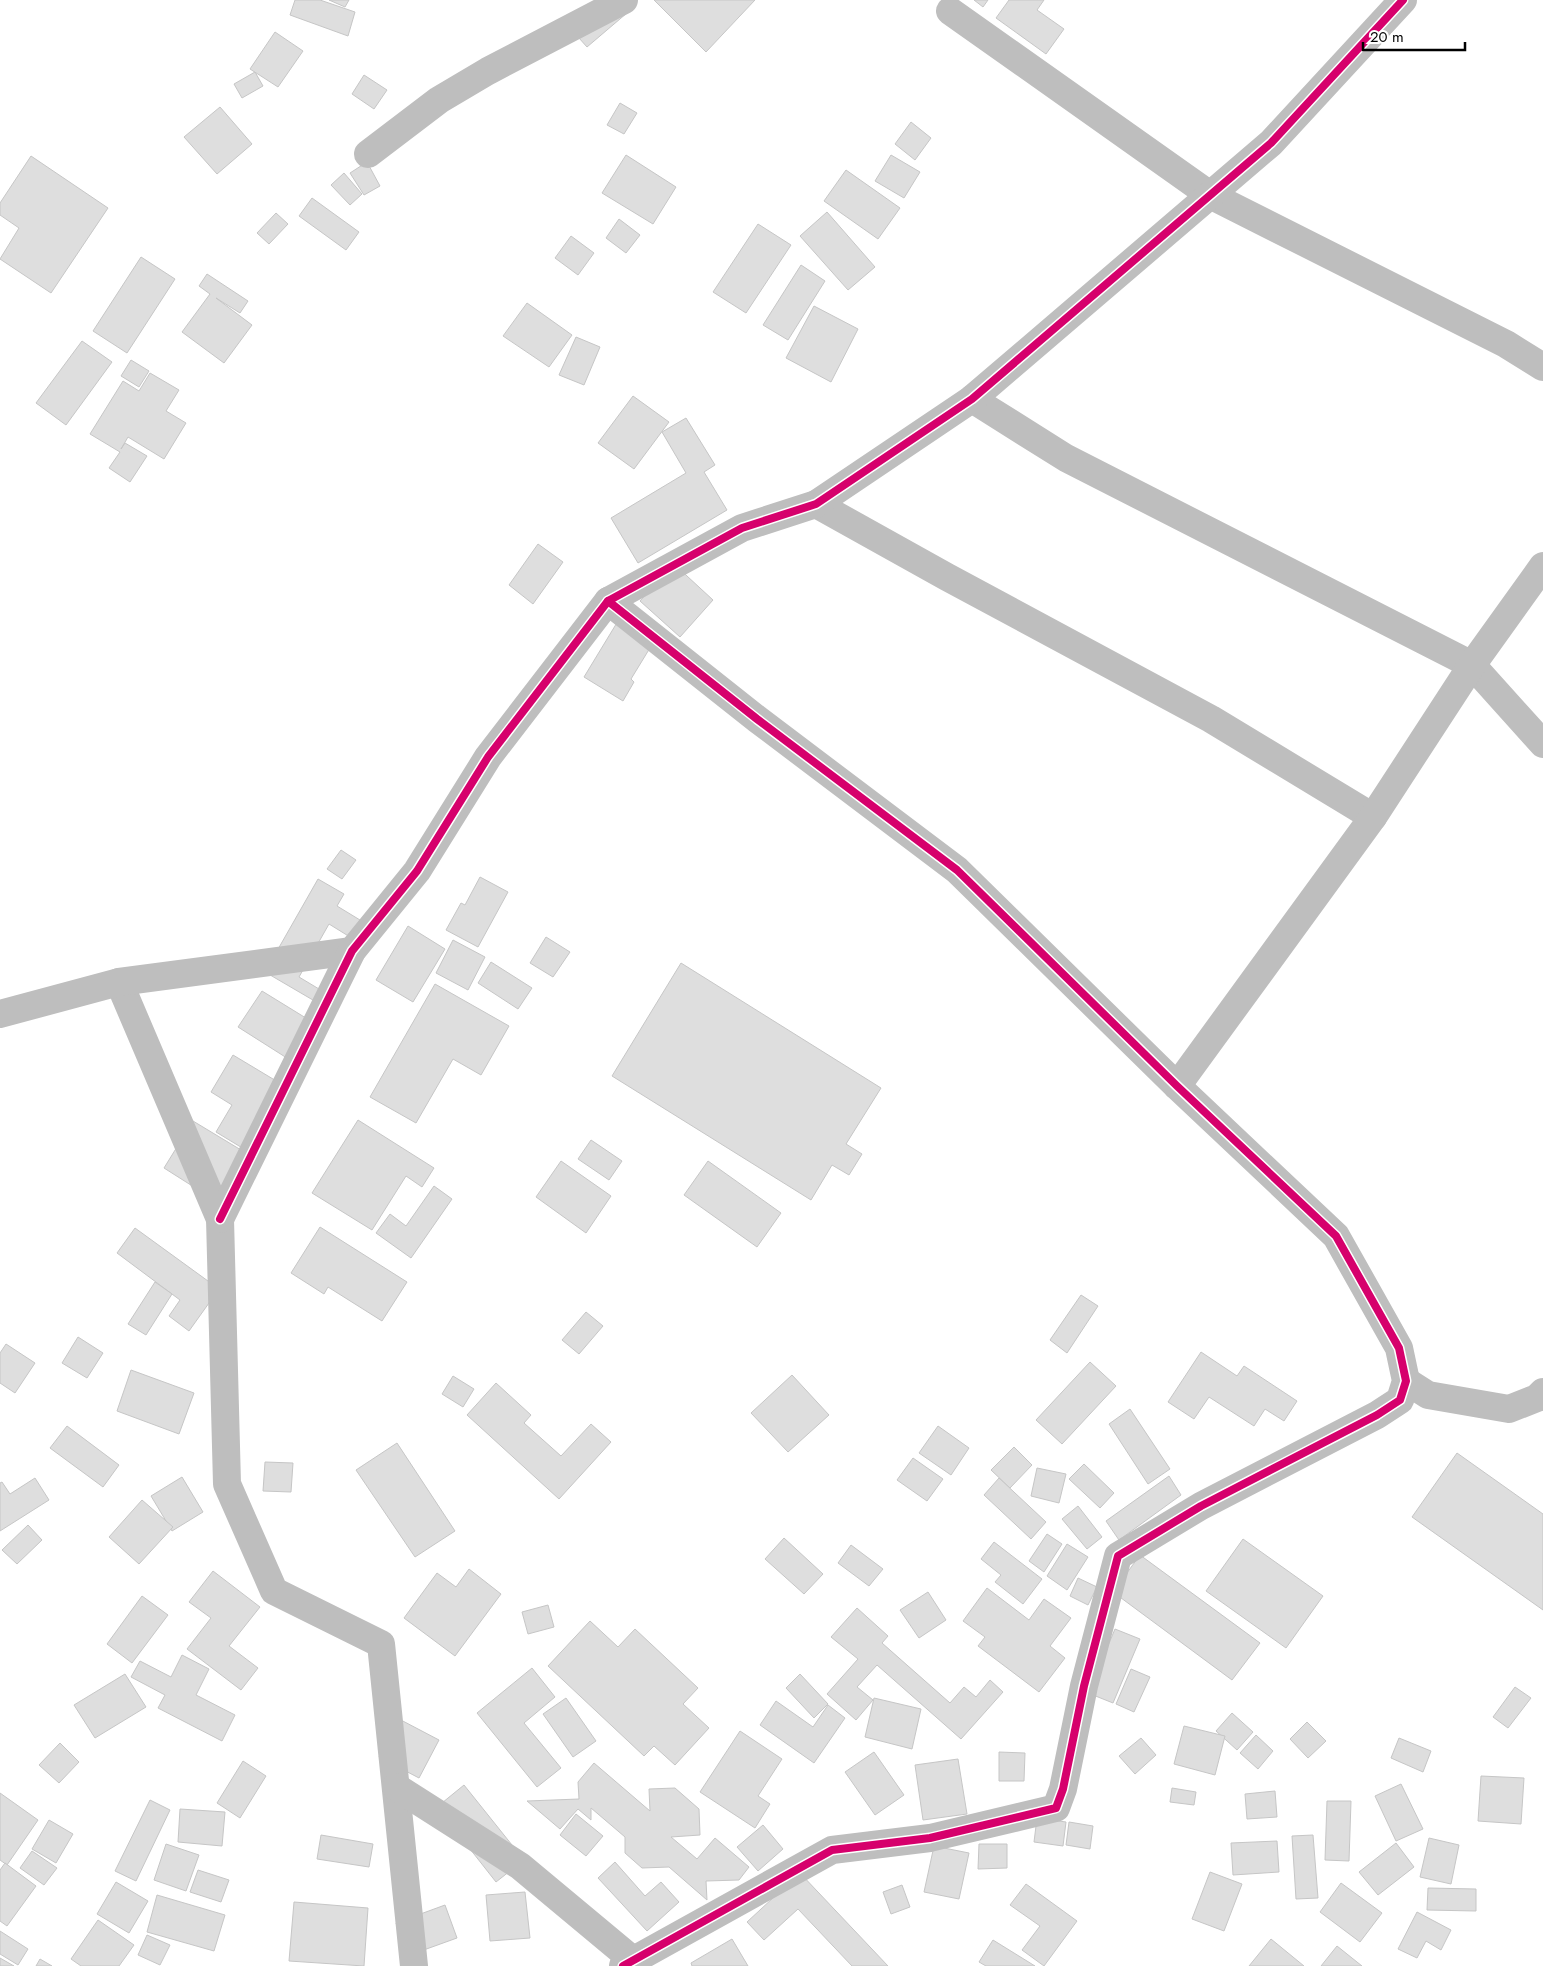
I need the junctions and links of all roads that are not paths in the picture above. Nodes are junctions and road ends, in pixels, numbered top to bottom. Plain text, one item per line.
1 (624, 0) edge
2 (1403, 0) edge
3 (950, 10) dead end
4 (368, 154) dead end
5 (1210, 195) junction
6 (1543, 367) edge
7 (972, 399) junction
8 (816, 504) junction
9 (1543, 566) edge
10 (608, 600) junction
11 (1472, 664) junction
12 (1543, 744) edge
13 (1373, 817) junction
14 (352, 951) junction
15 (119, 982) junction
16 (0, 1014) edge
17 (1177, 1086) junction
18 (220, 1219) junction
19 (1406, 1381) junction
20 (1543, 1392) edge
21 (396, 1787) junction
22 (628, 1963) edge
23 (414, 1966) edge

1 - 4 street
2 - 5 street
3 - 5 street
5 - 6 street
5 - 7 street
7 - 8 street
7 - 11 street
8 - 10 street
8 - 13 street
9 - 11 street
10 - 14 street
10 - 17 street
11 - 12 street
11 - 13 street
13 - 17 street
14 - 15 street
14 - 18 street
15 - 16 street
15 - 18 street
17 - 19 street
18 - 21 street
19 - 20 street
19 - 22 street
21 - 22 street
21 - 23 street

